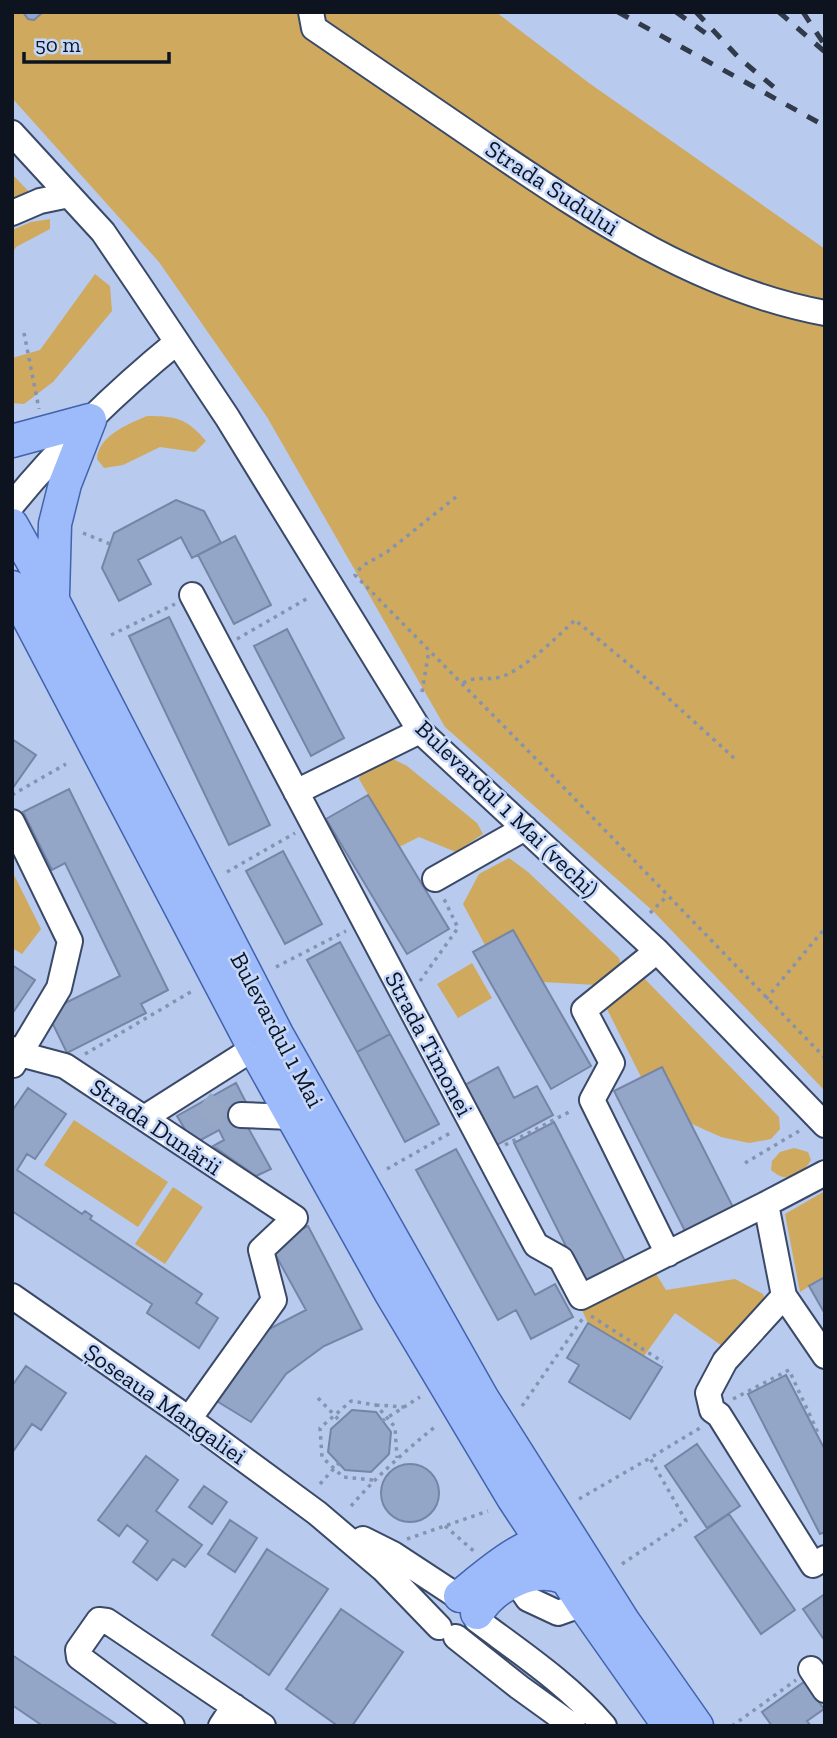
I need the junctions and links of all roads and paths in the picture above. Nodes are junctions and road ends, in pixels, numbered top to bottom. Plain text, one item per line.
1 (293, 12) edge
2 (312, 20) edge
3 (12, 133) edge
4 (69, 195) junction
5 (12, 213) edge
6 (825, 313) edge
7 (24, 333) dead end
8 (177, 342) junction
9 (39, 411) dead end
10 (90, 420) junction
11 (12, 440) edge
12 (456, 497) dead end
13 (12, 505) edge
14 (12, 525) edge
15 (83, 533) dead end
16 (110, 544) dead end
17 (12, 587) edge
18 (192, 595) dead end
19 (308, 598) dead end
20 (53, 599) junction
21 (152, 615) dead end
22 (111, 635) dead end
23 (12, 637) edge
24 (220, 648) junction
25 (429, 650) junction
26 (51, 661) junction
27 (462, 684) junction
28 (422, 692) dead end
29 (419, 731) junction
30 (734, 758) dead end
31 (66, 764) dead end
32 (296, 792) junction
33 (12, 795) edge
34 (12, 822) edge
35 (313, 823) junction
36 (525, 828) junction
37 (227, 872) dead end
38 (435, 879) joint
39 (667, 896) junction
40 (650, 913) dead end
41 (364, 921) junction
42 (825, 928) edge
43 (657, 951) junction
44 (276, 967) dead end
45 (194, 989) dead end
46 (766, 999) junction
47 (406, 1000) junction
48 (254, 1048) junction
49 (15, 1056) edge
50 (825, 1058) edge
51 (65, 1066) junction
52 (592, 1100) junction
53 (241, 1115) tunnel mouth
54 (292, 1117) junction
55 (144, 1118) junction
56 (471, 1122) junction
57 (825, 1125) edge
58 (799, 1132) dead end
59 (488, 1154) junction
60 (745, 1163) dead end
61 (387, 1169) dead end
62 (825, 1173) edge
63 (766, 1204) junction
64 (667, 1254) junction
65 (12, 1296) edge
66 (784, 1296) junction
67 (825, 1356) edge
68 (663, 1362) dead end
69 (318, 1398) dead end
70 (419, 1398) dead end
71 (376, 1405) junction
72 (522, 1406) dead end
73 (406, 1407) junction
74 (716, 1413) junction
75 (335, 1415) junction
76 (189, 1419) junction
77 (385, 1419) junction
78 (340, 1421) dead end
79 (436, 1426) dead end
80 (825, 1432) edge
81 (397, 1458) junction
82 (650, 1458) junction
83 (339, 1463) dead end
84 (334, 1469) junction
85 (373, 1480) junction
86 (320, 1484) dead end
87 (351, 1506) dead end
88 (488, 1511) dead end
89 (317, 1513) junction
90 (560, 1521) junction
91 (444, 1526) junction
92 (404, 1540) dead end
93 (825, 1558) edge
94 (483, 1559) dead end
95 (622, 1564) dead end
96 (565, 1578) junction
97 (515, 1580) junction
98 (583, 1604) junction
99 (468, 1606) junction
100 (448, 1632) junction
101 (818, 1679) edge
102 (519, 1687) junction
103 (228, 1716) edge
104 (172, 1726) edge
105 (263, 1726) edge
106 (558, 1726) edge
107 (573, 1726) edge
108 (604, 1726) edge
109 (668, 1726) edge
110 (697, 1726) edge
111 (732, 1726) edge

1 - 2 street, Strada Sudului
2 - 6 street, Strada Sudului
3 - 4 street, Bulevardul 1 Mai (vechi)
4 - 5 street
4 - 8 street, Bulevardul 1 Mai (vechi)
7 - 9 path
8 - 10 street
8 - 29 street, Bulevardul 1 Mai (vechi)
10 - 11 main road
10 - 13 street
10 - 20 main road
12 - 25 path
14 - 20 main road, Bulevardul 1 Mai
15 - 16 path
17 - 26 main road, Bulevardul 1 Mai
18 - 24 street, Strada Timonei
19 - 24 path
20 - 90 main road, Bulevardul 1 Mai
21 - 22 path
23 - 26 main road
24 - 32 street, Strada Timonei
25 - 27 path
25 - 28 path
26 - 48 main road, Bulevardul 1 Mai
27 - 30 path
27 - 39 path
29 - 32 street
29 - 36 street, Bulevardul 1 Mai (vechi)
31 - 33 path
32 - 35 street, Strada Timonei
34 - 49 street
35 - 37 path
35 - 41 street, Strada Timonei
36 - 38 street
36 - 43 street, Bulevardul 1 Mai (vechi)
38 - 47 path
39 - 40 path
39 - 46 path
41 - 44 path
41 - 47 street, Strada Timonei
42 - 46 path
43 - 52 street
43 - 57 street, Bulevardul 1 Mai (vechi)
45 - 51 path
46 - 50 path
47 - 56 street, Strada Timonei
48 - 54 main road, Bulevardul 1 Mai
48 - 55 street
49 - 51 street, Strada Dunării
51 - 55 street, Strada Dunării
52 - 59 path
52 - 64 street
53 - 54 street
54 - 90 main road, Bulevardul 1 Mai
55 - 76 street, Strada Dunării
56 - 59 street, Strada Timonei
56 - 61 path
58 - 60 path
59 - 64 street, Strada Timonei
62 - 63 street, Strada Timonei
63 - 64 street, Strada Timonei
63 - 66 street
65 - 76 street, Șoseaua Mangaliei
66 - 67 street
66 - 74 street
68 - 72 path
69 - 75 path
70 - 73 path
71 - 73 path
71 - 75 path
71 - 77 path
73 - 77 path
74 - 80 path
74 - 82 path
74 - 93 street
75 - 78 path
75 - 84 path
76 - 89 street, Șoseaua Mangaliei
77 - 81 path
79 - 81 path
81 - 85 path
82 - 90 path
82 - 95 path
83 - 84 path
84 - 85 path
84 - 86 path
85 - 87 path
88 - 91 path
89 - 99 street, Șoseaua Mangaliei
89 - 100 street, Șoseaua Mangaliei
90 - 96 main road
90 - 99 main road
90 - 110 main road
91 - 92 path
91 - 94 path
96 - 97 main road
96 - 98 main road
97 - 98 street
97 - 99 main road
98 - 109 main road
99 - 100 street
99 - 100 street
99 - 108 street, Șoseaua Mangaliei
100 - 102 street, Șoseaua Mangaliei
101 - 111 path
102 - 106 street
102 - 107 street, Șoseaua Mangaliei
103 - 104 street
103 - 105 street

